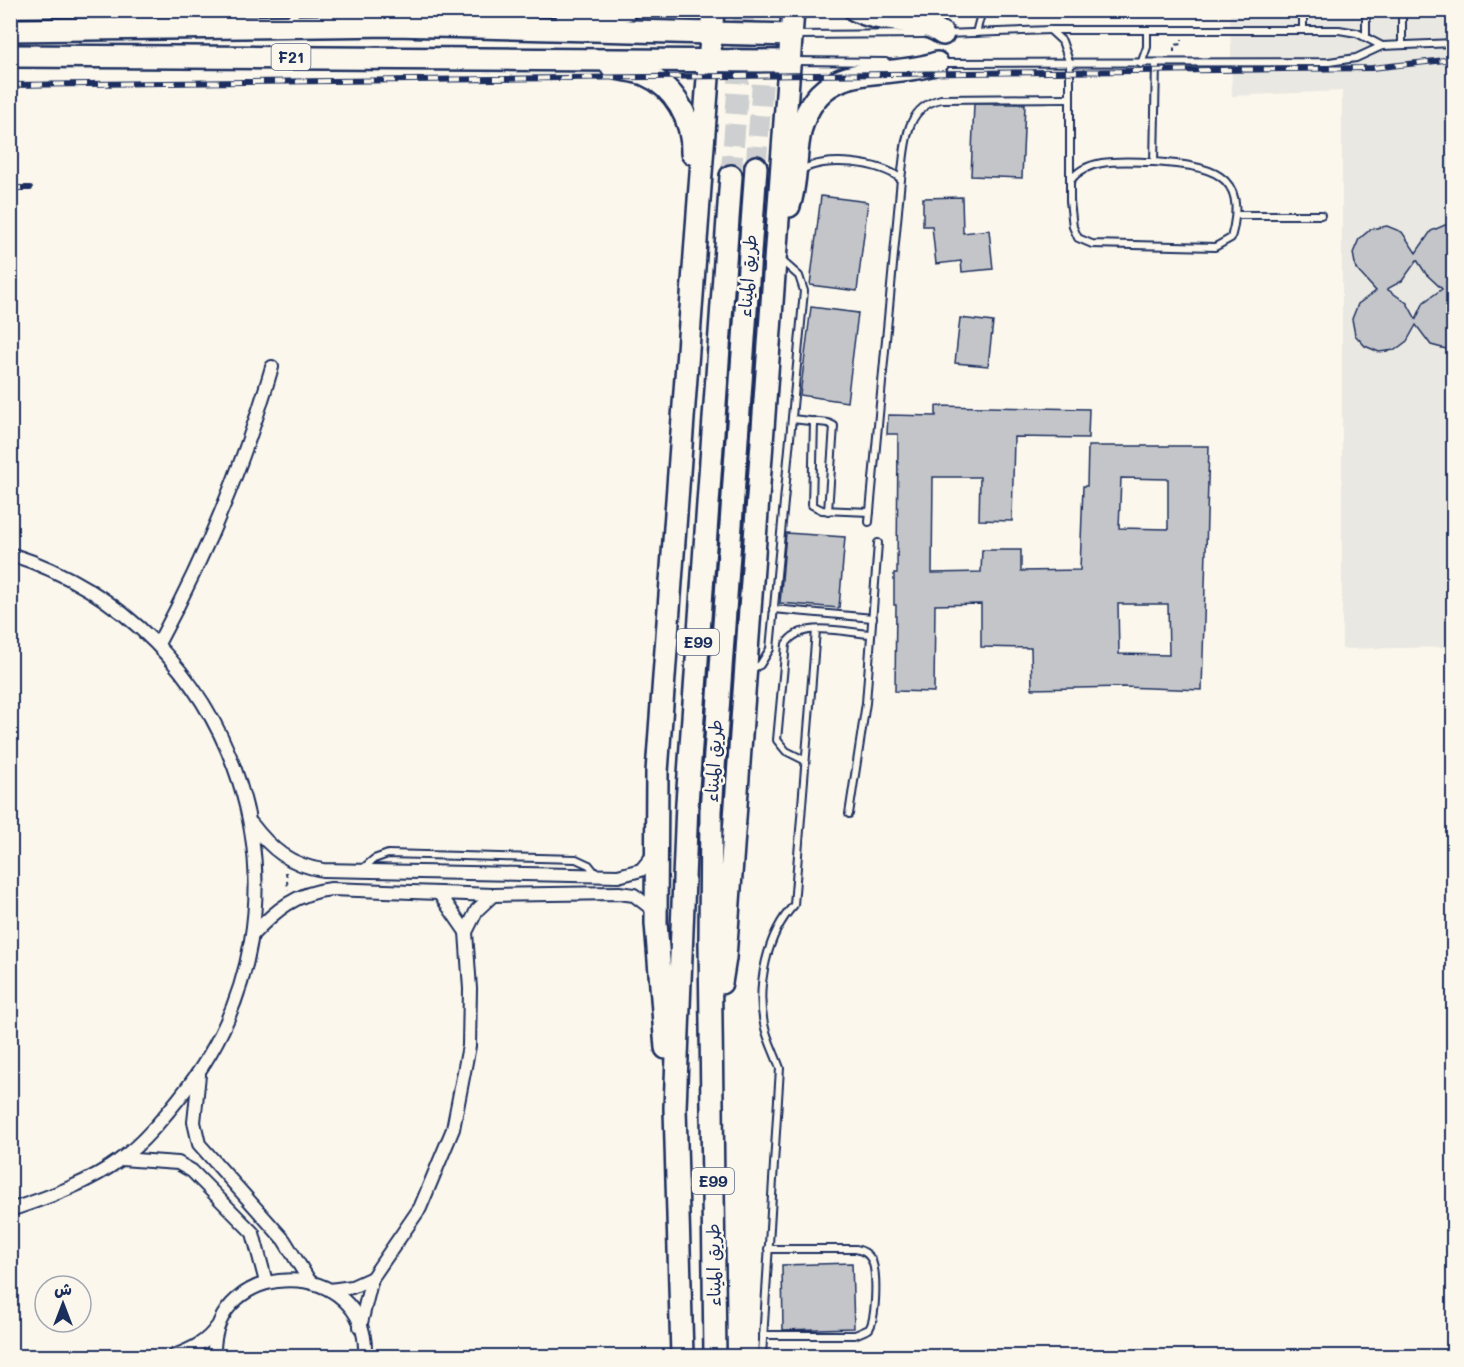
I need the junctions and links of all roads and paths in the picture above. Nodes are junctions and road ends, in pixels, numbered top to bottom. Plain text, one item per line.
1 (299, 10) edge
2 (362, 10) edge
3 (626, 10) edge
4 (713, 10) edge
5 (793, 10) edge
6 (855, 10) edge
7 (982, 10) edge
8 (1303, 10) edge
9 (1366, 10) edge
10 (1402, 10) edge
11 (485, 18) edge
12 (394, 25) junction
13 (281, 26) junction
14 (535, 27) junction
15 (10, 30) edge
16 (1050, 30) junction
17 (1147, 30) junction
18 (1181, 30) junction
19 (1304, 30) junction
20 (976, 33) junction
21 (711, 34) junction
22 (943, 34) junction
23 (791, 35) junction
24 (1366, 36) junction
25 (1454, 43) edge
26 (1402, 45) junction
27 (1382, 46) junction
28 (10, 56) edge
29 (570, 58) junction
30 (709, 59) junction
31 (790, 61) junction
32 (892, 62) dead end
33 (903, 62) dead end
34 (938, 63) junction
35 (1156, 63) junction
36 (1175, 63) junction
37 (1070, 64) junction
38 (1141, 64) junction
39 (1070, 98) junction
40 (1154, 162) junction
41 (756, 167) tunnel mouth
42 (731, 176) tunnel mouth
43 (796, 176) junction
44 (902, 178) junction
45 (1070, 182) junction
46 (1238, 215) junction
47 (1321, 215) dead end
48 (697, 223) junction
49 (778, 224) junction
50 (775, 256) junction
51 (272, 367) dead end
52 (792, 419) junction
53 (814, 421) junction
54 (828, 511) junction
55 (870, 512) junction
56 (869, 522) dead end
57 (878, 543) dead end
58 (10, 554) edge
59 (774, 609) junction
60 (873, 618) junction
61 (816, 630) junction
62 (871, 634) junction
63 (158, 644) junction
64 (746, 671) junction
65 (804, 760) junction
66 (849, 814) dead end
67 (251, 823) junction
68 (656, 852) junction
69 (291, 861) junction
70 (439, 893) junction
71 (493, 895) junction
72 (292, 900) junction
73 (656, 912) junction
74 (466, 932) junction
75 (253, 934) junction
76 (711, 1005) junction
77 (200, 1073) junction
78 (675, 1108) junction
79 (121, 1159) junction
80 (10, 1210) edge
81 (768, 1249) junction
82 (372, 1278) junction
83 (266, 1282) junction
84 (310, 1282) junction
85 (330, 1290) junction
86 (221, 1321) junction
87 (360, 1327) junction
88 (763, 1335) junction
89 (174, 1356) edge
90 (214, 1356) edge
91 (365, 1356) edge
92 (682, 1356) edge
93 (715, 1356) edge
94 (762, 1356) edge

1 - 13 lane
2 - 12 lane
3 - 14 highway
4 - 21 highway
5 - 23 highway
6 - 22 highway
7 - 20 lane
8 - 19 lane
9 - 24 lane
10 - 26 lane
11 - 12 highway, F21
11 - 14 highway, F21
12 - 13 highway, F21
13 - 15 highway, F21
14 - 21 highway, F21
16 - 17 lane
16 - 20 lane
16 - 37 lane
17 - 18 lane
17 - 38 lane
18 - 19 lane
18 - 36 path
19 - 24 lane
20 - 22 lane
21 - 23 highway, F21
21 - 30 highway
22 - 23 lane
23 - 31 highway
24 - 27 lane
25 - 26 lane
26 - 27 lane
27 - 36 lane
28 - 29 highway, F21
29 - 30 highway, F21
29 - 48 highway
30 - 31 highway, F21
30 - 48 highway
31 - 32 lane
31 - 49 highway
33 - 34 lane
34 - 37 lane
34 - 43 highway
35 - 36 lane
35 - 38 lane
35 - 40 lane
37 - 38 lane
37 - 39 lane
39 - 44 lane
39 - 45 lane
40 - 45 lane
40 - 46 lane
41 - 76 highway, طريق الميناء / E99
42 - 78 highway, طريق الميناء / E99
43 - 44 lane
43 - 49 highway
44 - 55 lane
45 - 46 lane
46 - 47 lane
48 - 68 highway
49 - 50 highway
50 - 52 lane
50 - 64 highway
51 - 63 street
52 - 53 lane
52 - 59 lane
53 - 54 lane
53 - 54 lane
54 - 55 lane
55 - 56 lane
57 - 60 lane
58 - 63 street
59 - 60 lane
59 - 64 lane
60 - 62 lane
61 - 62 lane
61 - 65 lane
61 - 65 lane
62 - 66 lane
63 - 67 street
64 - 76 highway
65 - 81 lane
67 - 69 street
67 - 75 street
68 - 69 street
68 - 73 highway
69 - 72 path
70 - 71 street
70 - 72 street
70 - 74 street
71 - 73 street
71 - 74 street
72 - 75 street
73 - 78 highway
74 - 82 street
75 - 77 street
76 - 93 highway, طريق الميناء / E99
77 - 79 street
77 - 84 street
78 - 92 highway, طريق الميناء / E99
79 - 80 street
79 - 83 street
81 - 88 lane
81 - 88 lane
82 - 85 street
82 - 87 street
83 - 84 street
83 - 86 street
84 - 85 street
85 - 87 street
86 - 89 street
86 - 90 street
87 - 91 street
88 - 94 lane

